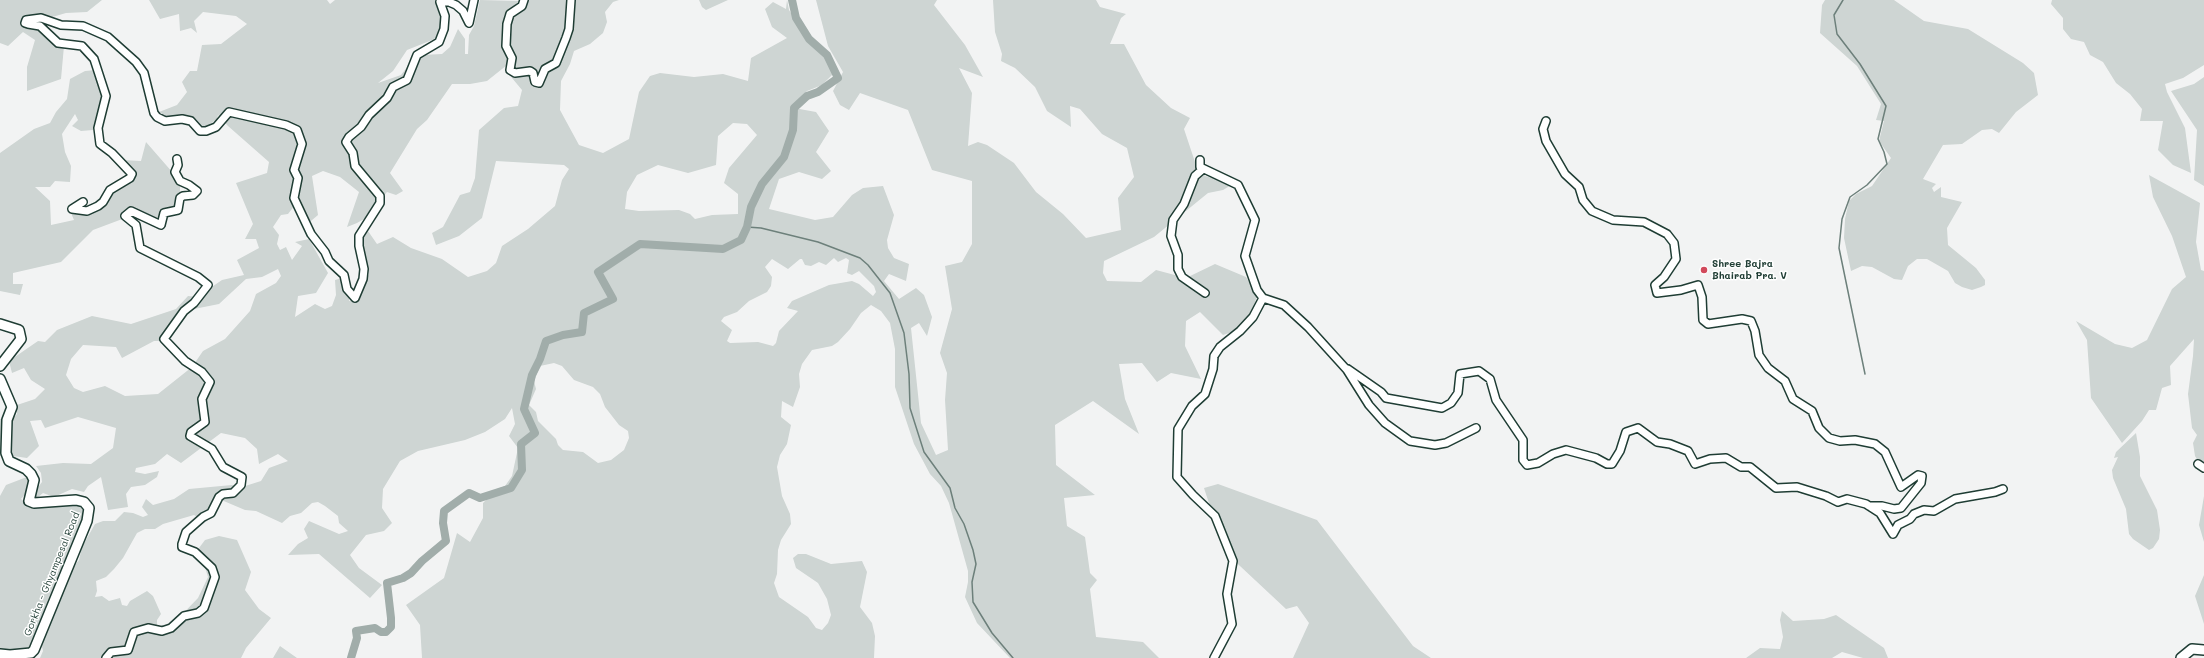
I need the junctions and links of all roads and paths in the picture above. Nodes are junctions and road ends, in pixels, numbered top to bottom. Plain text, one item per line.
1 (474, 0) edge
2 (524, 0) edge
3 (571, 0) edge
4 (1546, 121) dead end
5 (176, 158) dead end
6 (1200, 160) dead end
7 (1203, 169) junction
8 (84, 202) dead end
9 (1205, 293) dead end
10 (1263, 298) junction
11 (0, 324) edge
12 (0, 366) edge
13 (1347, 370) junction
14 (0, 379) edge
15 (1476, 428) dead end
16 (2003, 489) dead end
17 (1868, 506) junction
18 (2204, 650) edge
19 (0, 654) edge
20 (106, 658) edge
21 (1214, 658) edge
22 (2181, 658) edge

1 - 8 street
2 - 3 street
4 - 17 street
5 - 20 street
6 - 7 street
7 - 9 street
7 - 10 street
10 - 13 street
10 - 21 street
11 - 12 main road
13 - 15 street
13 - 17 street
14 - 19 main road, Gorkha - Ghyampesal Road
16 - 17 street
18 - 22 main road

